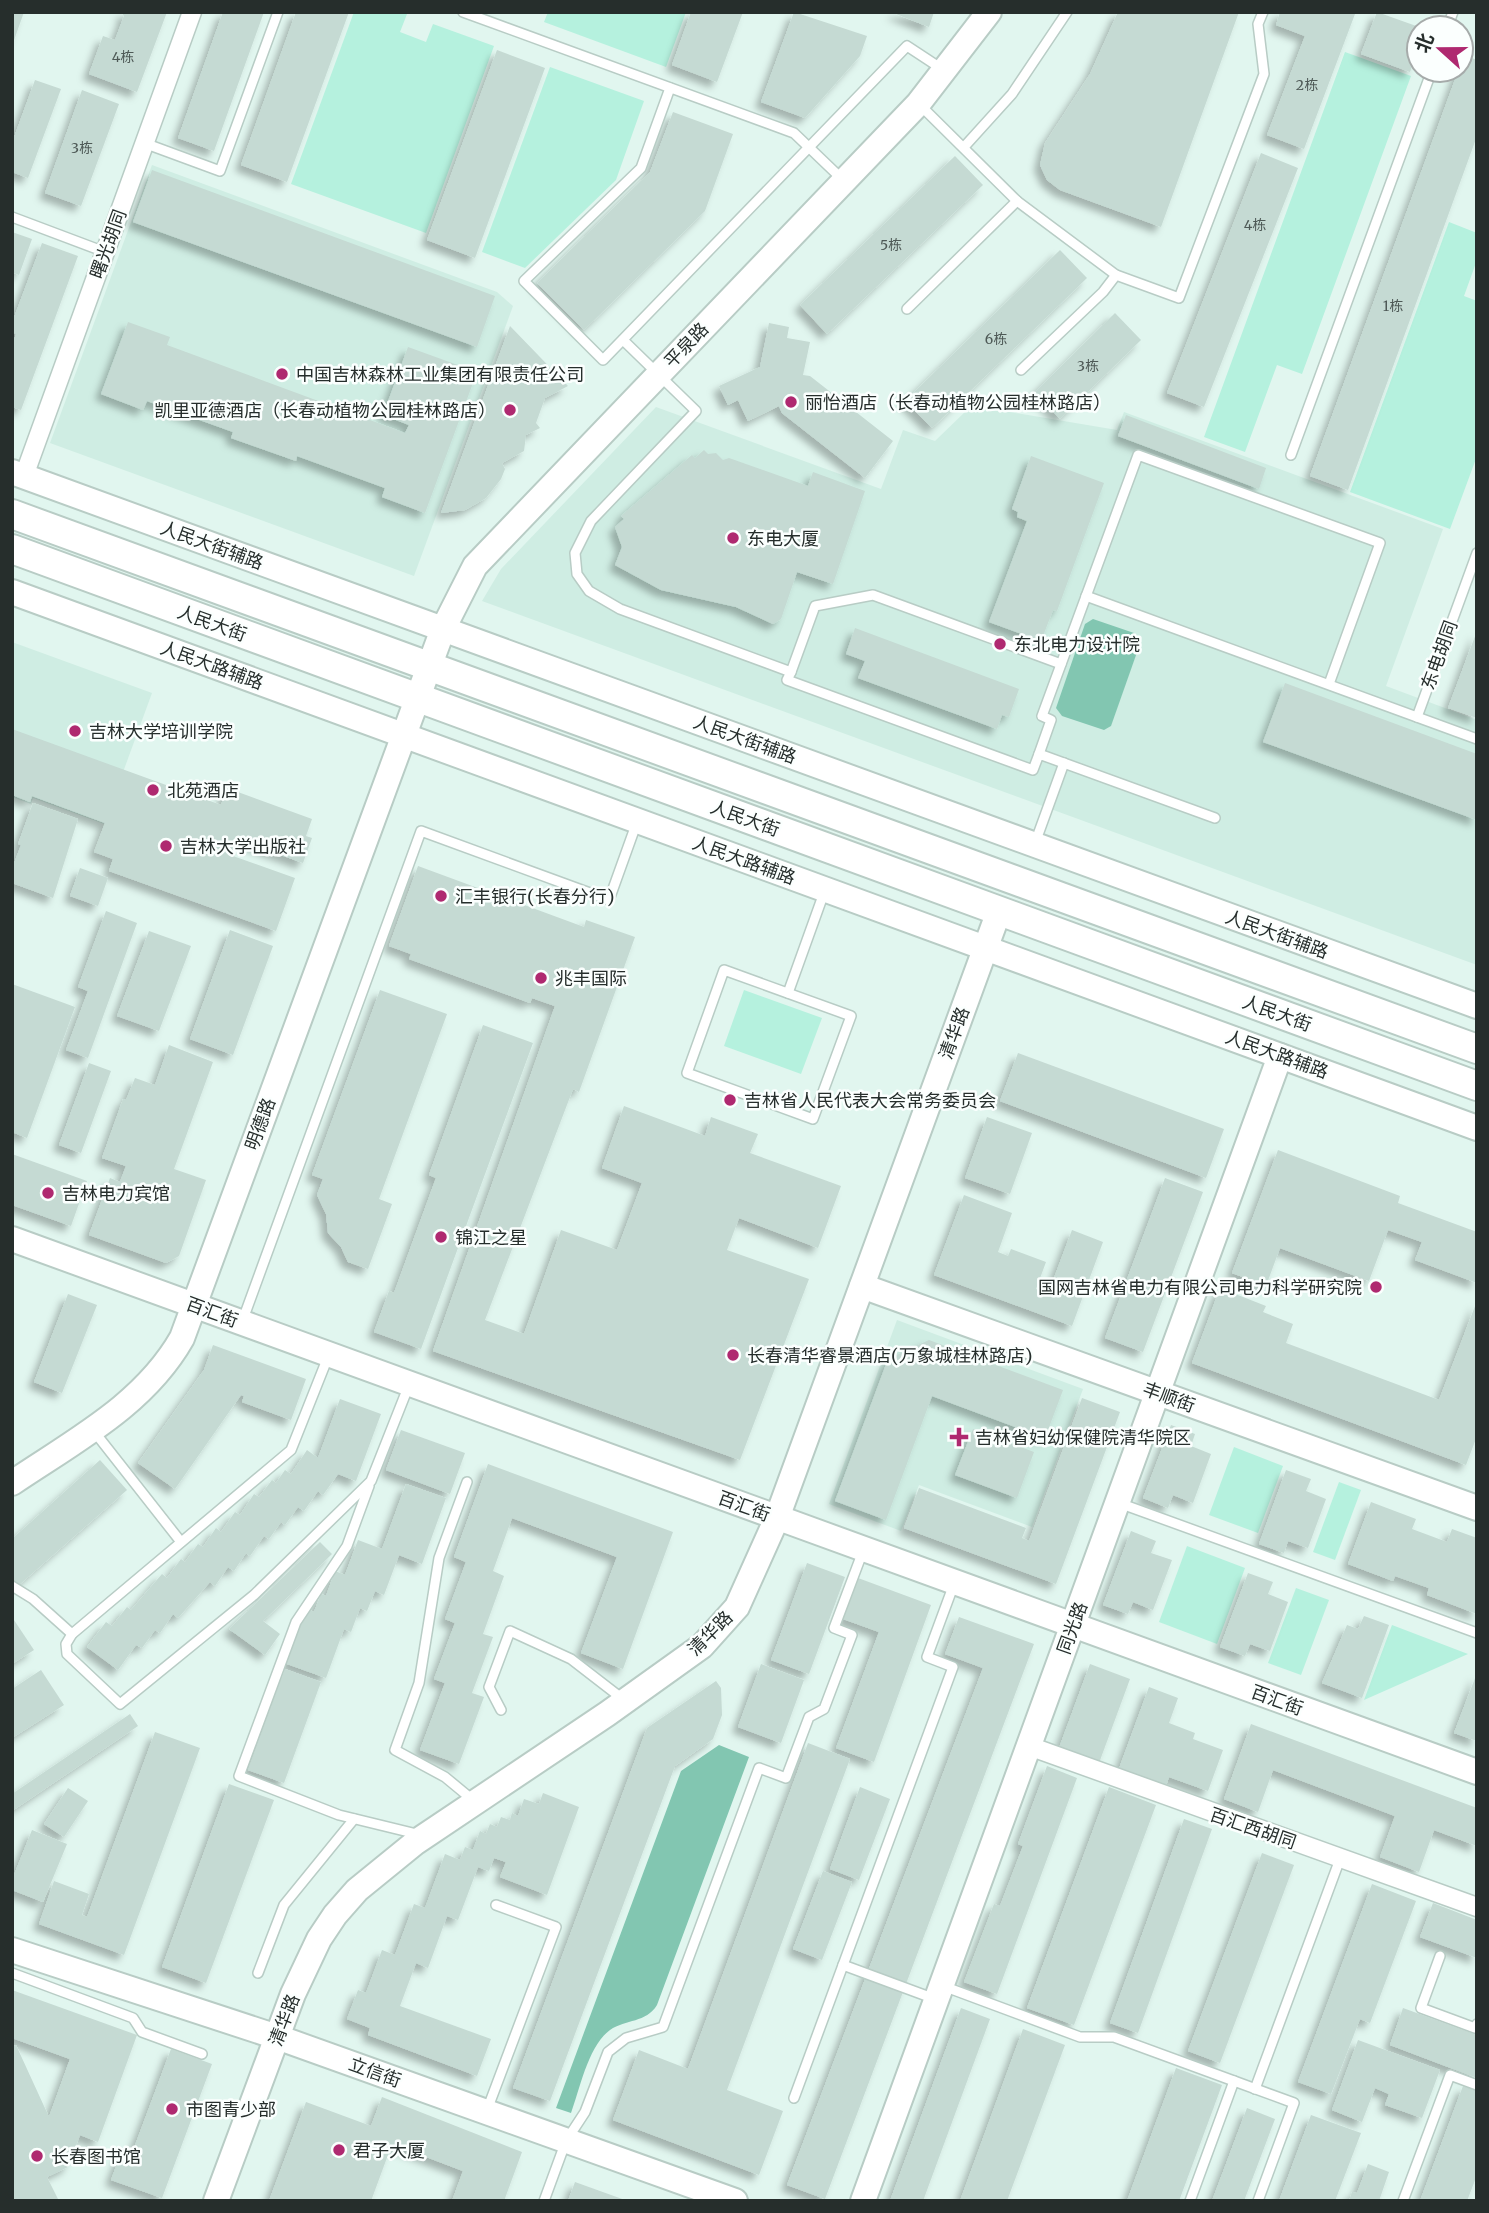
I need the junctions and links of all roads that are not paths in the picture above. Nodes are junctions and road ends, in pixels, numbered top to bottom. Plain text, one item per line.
1 (192, 12) edge
2 (278, 12) edge
3 (463, 12) edge
4 (989, 12) edge
5 (1067, 12) edge
6 (1263, 12) edge
7 (945, 72) junction
8 (1427, 84) edge
9 (670, 88) junction
10 (918, 104) junction
11 (145, 143) junction
12 (809, 148) junction
13 (964, 148) junction
14 (844, 182) junction
15 (1017, 201) junction
16 (12, 217) edge
17 (105, 251) junction
18 (1116, 275) junction
19 (907, 309) dead end
20 (623, 340) junction
21 (1021, 370) dead end
22 (659, 374) junction
23 (1291, 455) dead end
24 (18, 474) edge
25 (12, 514) edge
26 (12, 549) edge
27 (1477, 553) edge
28 (12, 592) edge
29 (1086, 596) junction
30 (443, 629) junction
31 (1061, 664) junction
32 (429, 666) junction
33 (791, 672) junction
34 (1329, 684) junction
35 (418, 698) junction
36 (1417, 717) junction
37 (404, 735) junction
38 (1477, 739) edge
39 (1039, 754) junction
40 (1064, 763) junction
41 (1215, 818) dead end
42 (638, 821) junction
43 (1034, 845) junction
44 (825, 889) junction
45 (999, 911) junction
46 (985, 948) junction
47 (788, 993) junction
48 (1477, 1006) edge
49 (1477, 1049) edge
50 (1280, 1056) junction
51 (1477, 1086) edge
52 (1477, 1128) edge
53 (12, 1239) edge
54 (862, 1286) junction
55 (194, 1306) junction
56 (242, 1323) junction
57 (329, 1355) junction
58 (409, 1384) junction
59 (1158, 1393) junction
60 (92, 1428) junction
61 (371, 1481) junction
62 (467, 1482) dead end
63 (12, 1483) edge
64 (1118, 1503) junction
65 (1477, 1508) edge
66 (777, 1518) junction
67 (181, 1542) junction
68 (863, 1549) junction
69 (955, 1582) junction
70 (12, 1586) edge
71 (1073, 1625) junction
72 (1477, 1633) edge
73 (72, 1634) junction
74 (625, 1701) junction
75 (501, 1710) dead end
76 (1029, 1746) junction
77 (1477, 1772) edge
78 (475, 1802) junction
79 (355, 1819) junction
80 (424, 1836) junction
81 (1340, 1858) junction
82 (496, 1905) dead end
83 (1477, 1907) edge
84 (12, 1950) edge
85 (1440, 1956) dead end
86 (843, 1965) junction
87 (12, 1973) edge
88 (258, 1973) dead end
89 (116, 1984) junction
90 (939, 1993) junction
91 (107, 2008) junction
92 (1477, 2024) edge
93 (277, 2037) junction
94 (202, 2054) dead end
95 (1234, 2081) junction
96 (1477, 2085) edge
97 (1255, 2089) junction
98 (794, 2098) dead end
99 (487, 2112) junction
100 (566, 2141) junction
101 (215, 2201) edge
102 (544, 2201) edge
103 (735, 2201) edge
104 (863, 2201) edge
105 (1190, 2201) edge
106 (1258, 2201) edge
107 (1403, 2201) edge

1 - 11 street, 曙光胡同
2 - 11 lane
3 - 9 lane
4 - 7 street, 平泉路
5 - 13 lane
6 - 18 lane
7 - 10 street, 平泉路
7 - 12 lane
8 - 23 lane
9 - 12 lane
9 - 20 lane
10 - 13 lane
10 - 14 street, 平泉路
11 - 17 street, 曙光胡同
12 - 14 lane
12 - 20 lane
13 - 15 lane
14 - 22 street, 平泉路
15 - 18 lane
15 - 19 lane
16 - 17 lane
17 - 24 street, 曙光胡同
18 - 21 lane
20 - 22 lane
22 - 30 street, 平泉路
22 - 33 lane
24 - 30 street, 人民大街辅路
25 - 32 main road, 人民大街
26 - 35 main road, 人民大街
27 - 36 lane, 东电胡同
28 - 37 street, 人民大路辅路
29 - 31 lane
29 - 34 lane
29 - 34 lane
30 - 32 street, 平泉路
30 - 43 street, 人民大街辅路
31 - 33 lane
31 - 39 lane
32 - 35 street, 平泉路
32 - 49 main road, 人民大街
33 - 39 lane
34 - 36 lane
35 - 37 street, 明德路
35 - 45 main road, 人民大街
36 - 38 lane
37 - 42 street, 人民大路辅路
37 - 55 street, 明德路
39 - 40 lane
40 - 41 lane
40 - 43 lane
42 - 44 street, 人民大路辅路
42 - 56 lane
43 - 48 street, 人民大街辅路
44 - 46 street, 人民大路辅路
44 - 47 lane
45 - 46 street, 清华路
45 - 51 main road, 人民大街
46 - 50 street, 人民大路辅路
46 - 54 street, 清华路
47 - 47 lane
50 - 52 street, 人民大路辅路
50 - 59 street, 同光路
53 - 55 street, 百汇街
54 - 59 street, 丰顺街
54 - 66 street, 清华路
55 - 56 street, 百汇街
55 - 60 street, 明德路
56 - 57 street, 百汇街
57 - 58 street, 百汇街
57 - 67 lane
58 - 61 lane
58 - 66 street, 百汇街
59 - 64 street, 同光路
59 - 65 street, 丰顺街
60 - 63 street, 明德路
60 - 67 lane
61 - 73 lane
61 - 79 lane
62 - 78 lane
64 - 71 street, 同光路
64 - 72 lane
66 - 68 street, 百汇街
66 - 74 street, 清华路
67 - 73 lane
68 - 69 street, 百汇街
68 - 100 lane
69 - 71 street, 百汇街
69 - 86 lane
70 - 73 lane
71 - 76 street, 同光路
71 - 77 street, 百汇街
74 - 75 lane
74 - 78 street, 清华路
76 - 81 street, 百汇西胡同
76 - 90 street, 同光路
78 - 80 street, 清华路
79 - 80 lane
79 - 88 lane
80 - 93 street, 清华路
81 - 83 street, 百汇西胡同
81 - 97 lane
82 - 99 lane
84 - 89 street, 立信街
85 - 92 lane
86 - 90 lane
86 - 98 lane
87 - 91 lane
89 - 91 lane
89 - 93 street, 立信街
90 - 95 lane
90 - 104 street, 同光路
91 - 94 lane
93 - 99 street, 立信街
93 - 101 street, 清华路
95 - 97 lane
95 - 105 lane
96 - 107 lane
97 - 106 lane
99 - 100 street, 立信街
100 - 102 lane
100 - 103 street, 立信街

